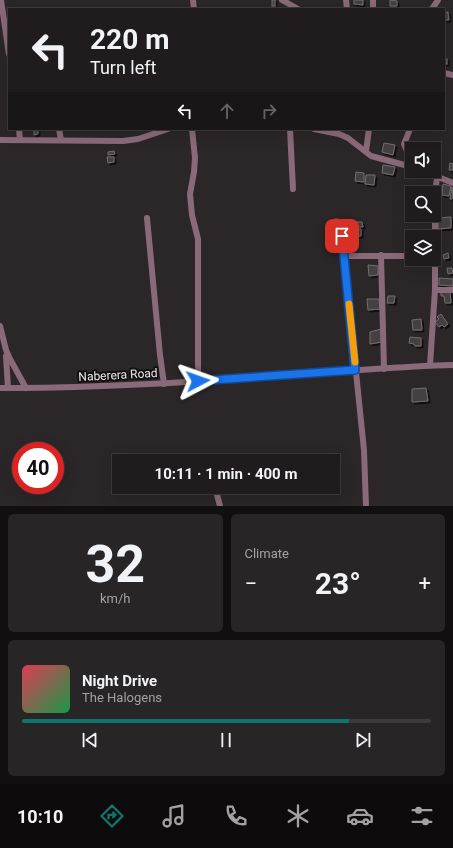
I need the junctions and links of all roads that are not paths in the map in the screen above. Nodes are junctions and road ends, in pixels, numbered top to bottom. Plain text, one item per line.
1 (1, 0) edge
2 (284, 1) edge
3 (296, 8) edge
4 (8, 47) edge
5 (19, 130) edge
6 (59, 130) edge
7 (165, 130) edge
8 (192, 130) edge
9 (290, 130) edge
10 (319, 130) edge
11 (369, 130) edge
12 (410, 130) edge
13 (0, 140) edge
14 (20, 140) junction
15 (62, 140) junction
16 (405, 146) edge
17 (366, 151) junction
18 (405, 165) edge
19 (437, 178) edge
20 (440, 178) edge
21 (453, 183) edge
22 (293, 189) dead end
23 (147, 218) dead end
24 (434, 230) edge
25 (342, 236) dead end
26 (381, 255) junction
27 (344, 256) junction
28 (405, 256) edge
29 (434, 266) edge
30 (435, 290) junction
31 (453, 290) edge
32 (0, 326) edge
33 (6, 350) junction
34 (430, 365) junction
35 (453, 365) edge
36 (384, 369) junction
37 (355, 370) junction
38 (198, 381) junction
39 (164, 384) junction
40 (0, 388) edge
41 (8, 388) junction
42 (26, 388) junction
43 (217, 494) edge
44 (220, 506) edge
45 (366, 506) edge

1 - 4 street
2 - 3 street
5 - 14 street
6 - 15 street
7 - 15 street
8 - 38 street
9 - 22 street
10 - 17 street
11 - 17 street
12 - 16 street
13 - 14 street
14 - 15 street
17 - 18 street
19 - 24 street
20 - 21 street
23 - 39 street
25 - 27 street
26 - 27 street
26 - 28 street
26 - 36 street
27 - 37 street
29 - 30 street
30 - 31 street
30 - 34 street
32 - 33 street
33 - 41 street
33 - 42 street
34 - 35 street, Naberera Road
34 - 36 street, Naberera Road
36 - 37 street, Naberera Road
37 - 38 street, Naberera Road
37 - 45 street
38 - 39 street, Naberera Road
39 - 42 street, Naberera Road
40 - 41 street, Naberera Road
41 - 42 street, Naberera Road
43 - 44 street

